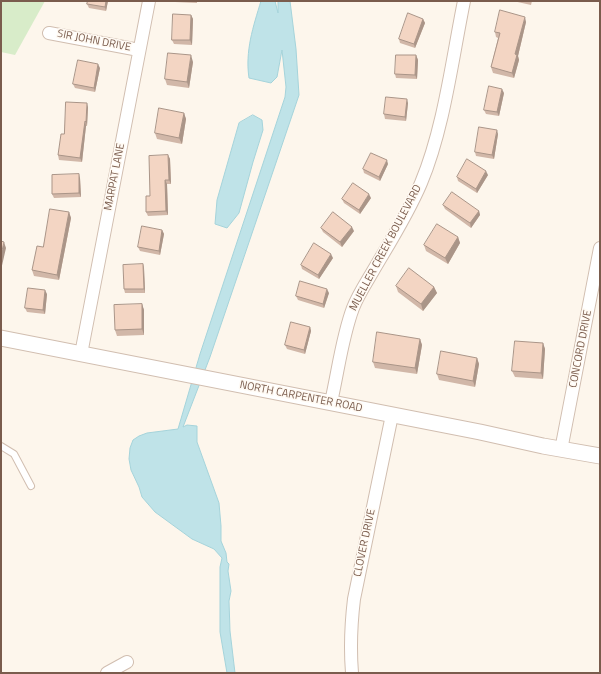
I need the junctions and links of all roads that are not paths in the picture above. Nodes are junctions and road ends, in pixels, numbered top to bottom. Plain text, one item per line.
1 (149, 1) edge
2 (464, 1) edge
3 (49, 33) dead end
4 (139, 50) junction
5 (600, 248) edge
6 (1, 338) edge
7 (81, 354) junction
8 (331, 402) junction
9 (392, 415) junction
10 (1, 446) edge
11 (561, 450) junction
12 (600, 456) edge
13 (31, 486) dead end
14 (127, 662) dead end
15 (108, 673) edge
16 (352, 673) edge

1 - 4 street, MARPAT LANE
2 - 8 street, MUELLER CREEK BOULEVARD
3 - 4 street, SIR JOHN DRIVE
4 - 7 street, MARPAT LANE
5 - 11 street, CONCORD DRIVE
6 - 7 street, NORTH CARPENTER ROAD
7 - 8 street, NORTH CARPENTER ROAD
8 - 9 street, NORTH CARPENTER ROAD
9 - 11 street, NORTH CARPENTER ROAD
9 - 16 street, CLOVER DRIVE
10 - 13 lane
11 - 12 street, NORTH CARPENTER ROAD
14 - 15 street

